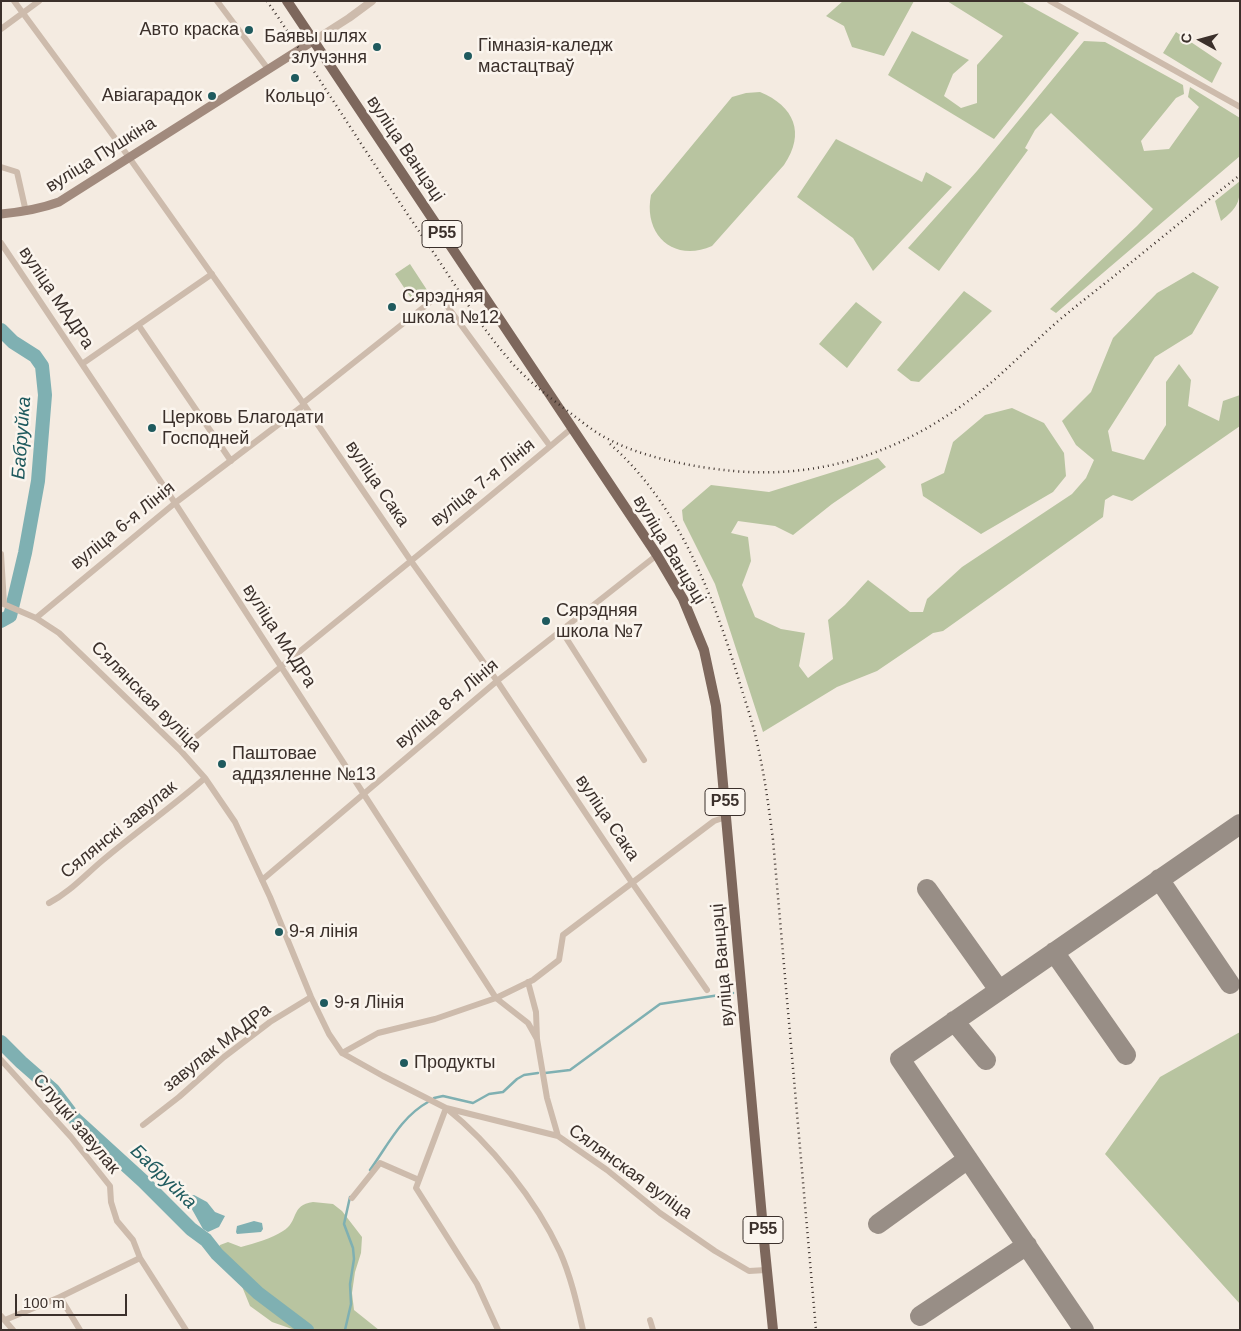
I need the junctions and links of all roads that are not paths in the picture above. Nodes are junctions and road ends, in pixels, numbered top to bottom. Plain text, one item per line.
1 (14, 1) edge
2 (39, 1) edge
3 (217, 1) edge
4 (287, 1) edge
5 (372, 1) edge
6 (1050, 1) edge
7 (22, 13) junction
8 (1, 29) edge
9 (313, 41) junction
10 (268, 70) junction
11 (1240, 107) edge
12 (129, 158) junction
13 (1, 168) edge
14 (26, 212) junction
15 (1, 214) edge
16 (1, 243) edge
17 (212, 274) junction
18 (138, 326) junction
19 (82, 364) junction
20 (303, 404) junction
21 (572, 428) junction
22 (550, 446) junction
23 (231, 460) junction
24 (175, 503) junction
25 (1, 554) edge
26 (657, 555) junction
27 (411, 561) junction
28 (3, 603) edge
29 (36, 618) junction
30 (561, 630) junction
31 (281, 666) junction
32 (497, 681) junction
33 (180, 750) junction
34 (644, 760) dead end
35 (205, 778) junction
36 (364, 795) junction
37 (726, 817) junction
38 (262, 880) junction
39 (633, 884) junction
40 (49, 903) dead end
41 (528, 982) junction
42 (707, 990) dead end
43 (311, 997) junction
44 (496, 998) junction
45 (538, 1039) junction
46 (342, 1053) junction
47 (1, 1060) edge
48 (446, 1108) junction
49 (143, 1125) dead end
50 (558, 1136) junction
51 (419, 1180) junction
52 (352, 1198) dead end
53 (140, 1258) junction
54 (766, 1270) junction
55 (60, 1297) junction
56 (3, 1318) edge
57 (650, 1320) dead end
58 (14, 1330) edge
59 (80, 1330) edge
60 (186, 1330) edge
61 (498, 1330) edge
62 (584, 1330) edge
63 (653, 1330) edge
64 (773, 1330) edge

1 - 7 street, вуліца Сака
2 - 7 street
3 - 10 street
4 - 9 main road, вуліца Ванцэці / Р55
5 - 9 street
6 - 11 street
7 - 8 street
7 - 12 street, вуліца Сака
9 - 10 main road, вуліца Пушкіна
9 - 21 main road, вуліца Ванцэці / Р55
10 - 12 main road, вуліца Пушкіна
12 - 14 main road, вуліца Пушкіна
12 - 17 street, вуліца Сака
13 - 14 street
14 - 15 main road, вуліца Пушкіна
16 - 19 street, вуліца МАДРа
17 - 18 street
17 - 20 street, вуліца Сака
18 - 19 street
18 - 23 street
19 - 24 street, вуліца МАДРа
20 - 22 street, вуліца 6-я Лінія
20 - 23 street, вуліца 6-я Лінія
20 - 27 street, вуліца Сака
21 - 22 street, вуліца 7-я Лінія
21 - 26 main road, вуліца Ванцэці / Р55
22 - 27 street, вуліца 7-я Лінія
23 - 24 street, вуліца 6-я Лінія
24 - 29 street, вуліца 6-я Лінія
24 - 31 street, вуліца МАДРа
25 - 28 street
26 - 30 street, вуліца 8-я Лінія
26 - 37 main road, вуліца Ванцэці / Р55
27 - 31 street, вуліца 7-я Лінія
27 - 32 street, вуліца Сака
28 - 29 street, Сялянская вуліца
29 - 33 street, Сялянская вуліца
30 - 32 street, вуліца 8-я Лінія
30 - 34 street
31 - 33 street, вуліца 7-я Лінія
31 - 36 street, вуліца МАДРа
32 - 36 street, вуліца 8-я Лінія
32 - 39 street, вуліца Сака
33 - 35 street, Сялянская вуліца
35 - 38 street, Сялянская вуліца
35 - 40 street, Сялянскі завулак
36 - 38 street, вуліца 8-я Лінія
36 - 44 street, вуліца МАДРа
37 - 39 street
37 - 54 main road, вуліца Ванцэці / Р55
38 - 43 street, Сялянская вуліца
39 - 41 street
39 - 42 street, вуліца Сака
41 - 44 street
41 - 45 street, вуліца МАДРа
43 - 46 street, Сялянская вуліца
43 - 49 street, завулак МАДРа
44 - 45 street, вуліца МАДРа
44 - 46 street
45 - 50 street, вуліца МАДРа
46 - 48 street, Сялянская вуліца
47 - 53 street, Слуцкі завулак
48 - 50 street, Сялянская вуліца
48 - 51 street
48 - 62 street
50 - 54 street, Сялянская вуліца
51 - 52 street
51 - 61 street
53 - 55 street
53 - 60 street, Слуцкі завулак
54 - 64 main road, вуліца Ванцэці / Р55
55 - 56 street
55 - 59 street
56 - 58 street
57 - 63 street

